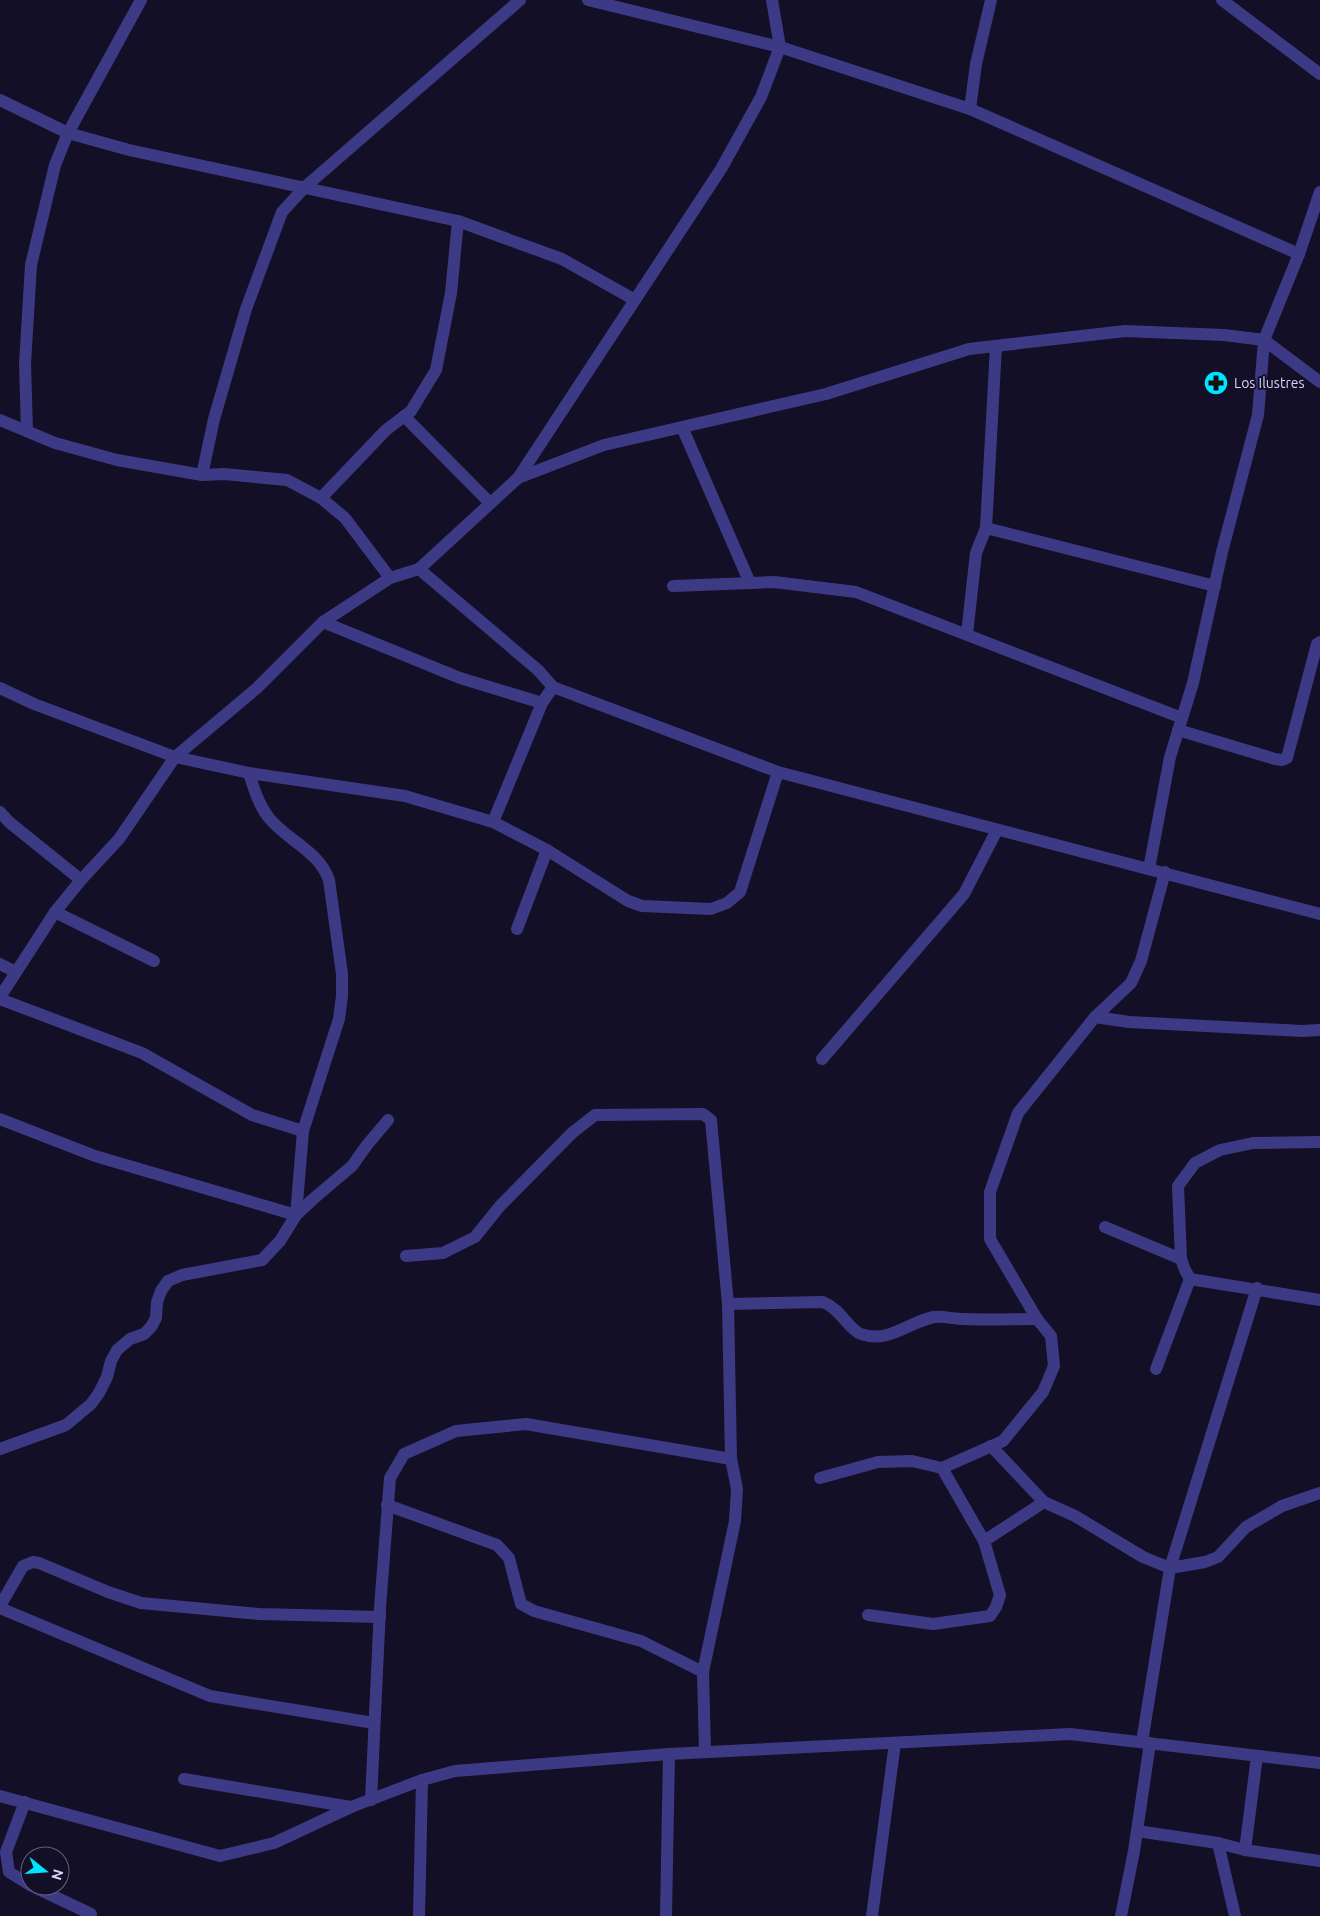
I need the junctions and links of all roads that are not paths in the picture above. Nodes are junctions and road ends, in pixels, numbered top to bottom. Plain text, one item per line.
1 (141, 0) edge
2 (520, 0) edge
3 (588, 0) edge
4 (772, 0) edge
5 (991, 0) edge
6 (1222, 0) edge
7 (780, 47) junction
8 (1320, 74) edge
9 (0, 100) edge
10 (970, 109) junction
11 (68, 133) junction
12 (305, 187) junction
13 (1320, 192) edge
14 (458, 221) junction
15 (1299, 254) junction
16 (635, 300) junction
17 (1264, 340) junction
18 (996, 346) junction
19 (1320, 382) edge
20 (404, 416) junction
21 (0, 420) edge
22 (682, 427) junction
23 (27, 431) junction
24 (202, 475) junction
25 (518, 478) junction
26 (321, 498) junction
27 (490, 503) junction
28 (986, 528) junction
29 (419, 569) junction
30 (390, 578) junction
31 (750, 583) junction
32 (673, 586) dead end
33 (1215, 586) junction
34 (323, 622) junction
35 (967, 634) junction
36 (1320, 642) edge
37 (554, 687) junction
38 (0, 688) edge
39 (542, 704) junction
40 (1180, 724) junction
41 (175, 757) junction
42 (778, 772) junction
43 (249, 773) junction
44 (0, 812) edge
45 (493, 822) junction
46 (997, 830) junction
47 (547, 850) junction
48 (1149, 869) junction
49 (1165, 872) junction
50 (81, 880) junction
51 (55, 912) junction
52 (1320, 914) edge
53 (517, 929) dead end
54 (154, 961) dead end
55 (0, 964) edge
56 (16, 972) junction
57 (0, 998) edge
58 (1095, 1017) junction
59 (1320, 1030) edge
60 (822, 1058) dead end
61 (0, 1119) edge
62 (388, 1120) dead end
63 (303, 1131) junction
64 (1320, 1142) edge
65 (296, 1215) junction
66 (1105, 1227) dead end
67 (406, 1256) dead end
68 (1181, 1259) junction
69 (1190, 1279) junction
70 (1257, 1288) junction
71 (1320, 1300) edge
72 (728, 1304) junction
73 (1037, 1319) junction
74 (1156, 1369) dead end
75 (991, 1446) junction
76 (0, 1449) edge
77 (731, 1459) junction
78 (942, 1468) junction
79 (820, 1478) dead end
80 (1320, 1493) edge
81 (1044, 1502) junction
82 (387, 1505) junction
83 (984, 1542) junction
84 (1170, 1568) junction
85 (0, 1607) edge
86 (868, 1615) dead end
87 (380, 1617) junction
88 (703, 1672) junction
89 (374, 1723) junction
90 (895, 1742) junction
91 (1146, 1743) junction
92 (705, 1752) junction
93 (669, 1754) junction
94 (1257, 1756) junction
95 (1320, 1763) edge
96 (184, 1780) dead end
97 (422, 1780) junction
98 (0, 1796) edge
99 (371, 1800) junction
100 (24, 1802) junction
101 (351, 1807) junction
102 (1137, 1831) junction
103 (1218, 1843) junction
104 (1245, 1850) junction
105 (1320, 1861) edge
106 (20, 1879) edge
107 (52, 1896) edge
108 (91, 1914) dead end
109 (419, 1916) edge
110 (666, 1916) edge
111 (872, 1916) edge
112 (1121, 1916) edge
113 (1235, 1916) edge

1 - 11 street
2 - 12 street
3 - 7 street
4 - 7 street
5 - 10 street
6 - 8 street
7 - 10 street
7 - 16 street
9 - 11 street
10 - 15 street
11 - 12 street
11 - 23 street
12 - 14 street
12 - 24 street
13 - 15 street
14 - 16 street
14 - 20 street
15 - 17 street
16 - 25 street
17 - 18 street
17 - 19 street
17 - 33 street
18 - 22 street
18 - 28 street
20 - 26 street
20 - 27 street
21 - 23 street
22 - 25 street
22 - 31 street
23 - 24 street
24 - 26 street
25 - 27 street
26 - 30 street
27 - 29 street
28 - 33 street
28 - 35 street
29 - 30 street
29 - 37 street
30 - 34 street
31 - 32 street
31 - 35 street
33 - 40 street
34 - 39 street
34 - 41 street
35 - 40 street
36 - 40 street
37 - 39 street
37 - 42 street
38 - 41 street
39 - 45 street
40 - 48 street
41 - 43 street
41 - 50 street
42 - 46 street
42 - 47 street
43 - 45 street
43 - 63 street
44 - 50 street
45 - 47 street
46 - 48 street
46 - 60 street
47 - 53 street
48 - 49 street
49 - 52 street
49 - 58 street
50 - 51 street
51 - 54 street
51 - 56 street
55 - 56 street
56 - 57 street
57 - 63 street
58 - 59 street
58 - 73 street
61 - 65 street
62 - 65 street
63 - 65 street
64 - 68 street
65 - 76 street
66 - 68 street
67 - 72 street
68 - 69 street
69 - 70 street
69 - 74 street
70 - 71 street
70 - 84 street
72 - 73 street
72 - 77 street
73 - 75 street
75 - 78 street
75 - 81 street
77 - 82 street
77 - 88 street
78 - 79 street
78 - 83 street
80 - 84 street
81 - 83 street
81 - 84 street
82 - 87 street
82 - 88 street
83 - 86 street
84 - 91 street
85 - 87 street
85 - 89 street
87 - 89 street
88 - 92 street
89 - 99 street
90 - 91 street
90 - 92 street
90 - 111 street
91 - 94 street
91 - 102 street
92 - 93 street
93 - 97 street
93 - 110 street
94 - 95 street
94 - 104 street
96 - 101 street
97 - 99 street
97 - 109 street
98 - 100 street
99 - 101 street
100 - 101 street
100 - 106 street
102 - 103 street
102 - 112 street
103 - 104 street
103 - 113 street
104 - 105 street
107 - 108 street

